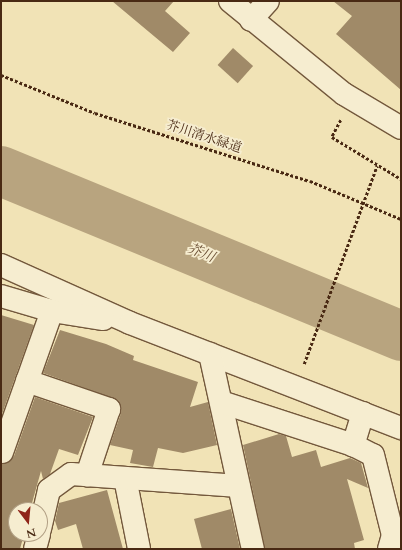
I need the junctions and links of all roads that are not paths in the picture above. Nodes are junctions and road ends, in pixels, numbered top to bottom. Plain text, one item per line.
1 (230, 1) edge
2 (268, 1) edge
3 (251, 20) junction
4 (401, 128) edge
5 (1, 265) edge
6 (1, 296) edge
7 (52, 311) junction
8 (130, 323) junction
9 (210, 354) junction
10 (27, 381) junction
11 (221, 402) junction
12 (363, 414) junction
13 (401, 428) edge
14 (353, 445) junction
15 (2, 452) dead end
16 (87, 475) junction
17 (125, 478) junction
18 (239, 486) junction
19 (46, 502) edge
20 (139, 549) edge
21 (253, 549) edge
22 (389, 549) edge

1 - 3 street
2 - 3 street
3 - 4 street
5 - 8 street
6 - 7 street
7 - 8 street
7 - 10 street
8 - 9 street
9 - 11 street
9 - 12 street
10 - 15 street
10 - 16 street
11 - 14 street
11 - 18 street
12 - 13 street
12 - 14 street
14 - 22 street
16 - 17 street
16 - 19 street
17 - 18 street
17 - 20 street
18 - 21 street

